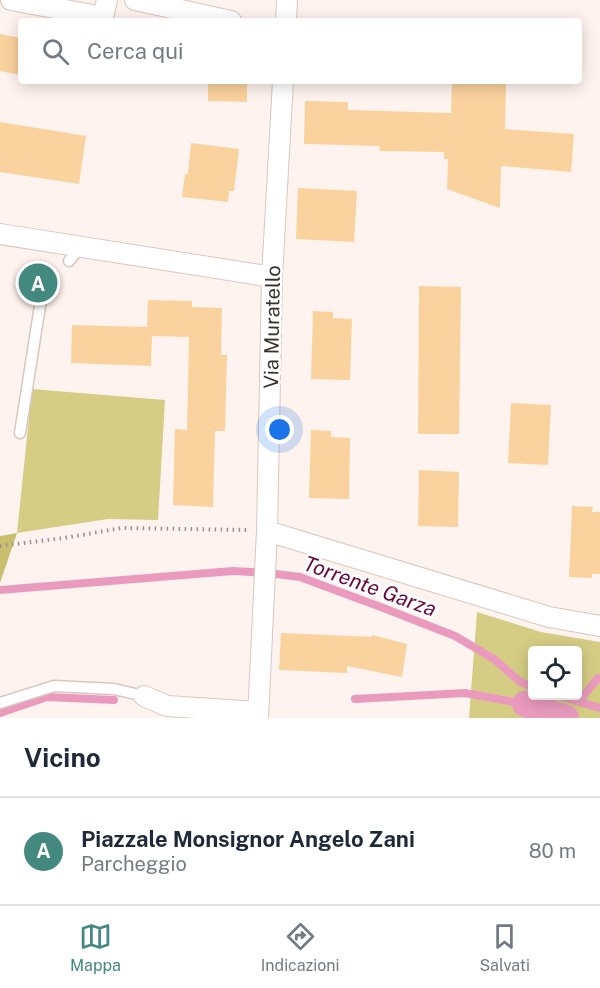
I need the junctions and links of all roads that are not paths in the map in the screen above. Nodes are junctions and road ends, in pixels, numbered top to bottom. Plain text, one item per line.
1 (11, 0) edge
2 (107, 0) edge
3 (287, 0) edge
4 (139, 1) edge
5 (217, 18) edge
6 (286, 18) edge
7 (283, 84) edge
8 (0, 234) edge
9 (272, 277) junction
10 (42, 293) dead end
11 (20, 434) dead end
12 (267, 538) junction
13 (600, 626) edge
14 (144, 696) joint
15 (0, 703) edge
16 (258, 715) edge

1 - 2 street
3 - 6 street
4 - 5 street
7 - 9 street, Via Muratello
8 - 9 street
9 - 12 street, Via Muratello
10 - 11 lane
12 - 13 street
12 - 16 street, Via Muratello
14 - 15 lane
14 - 16 street

